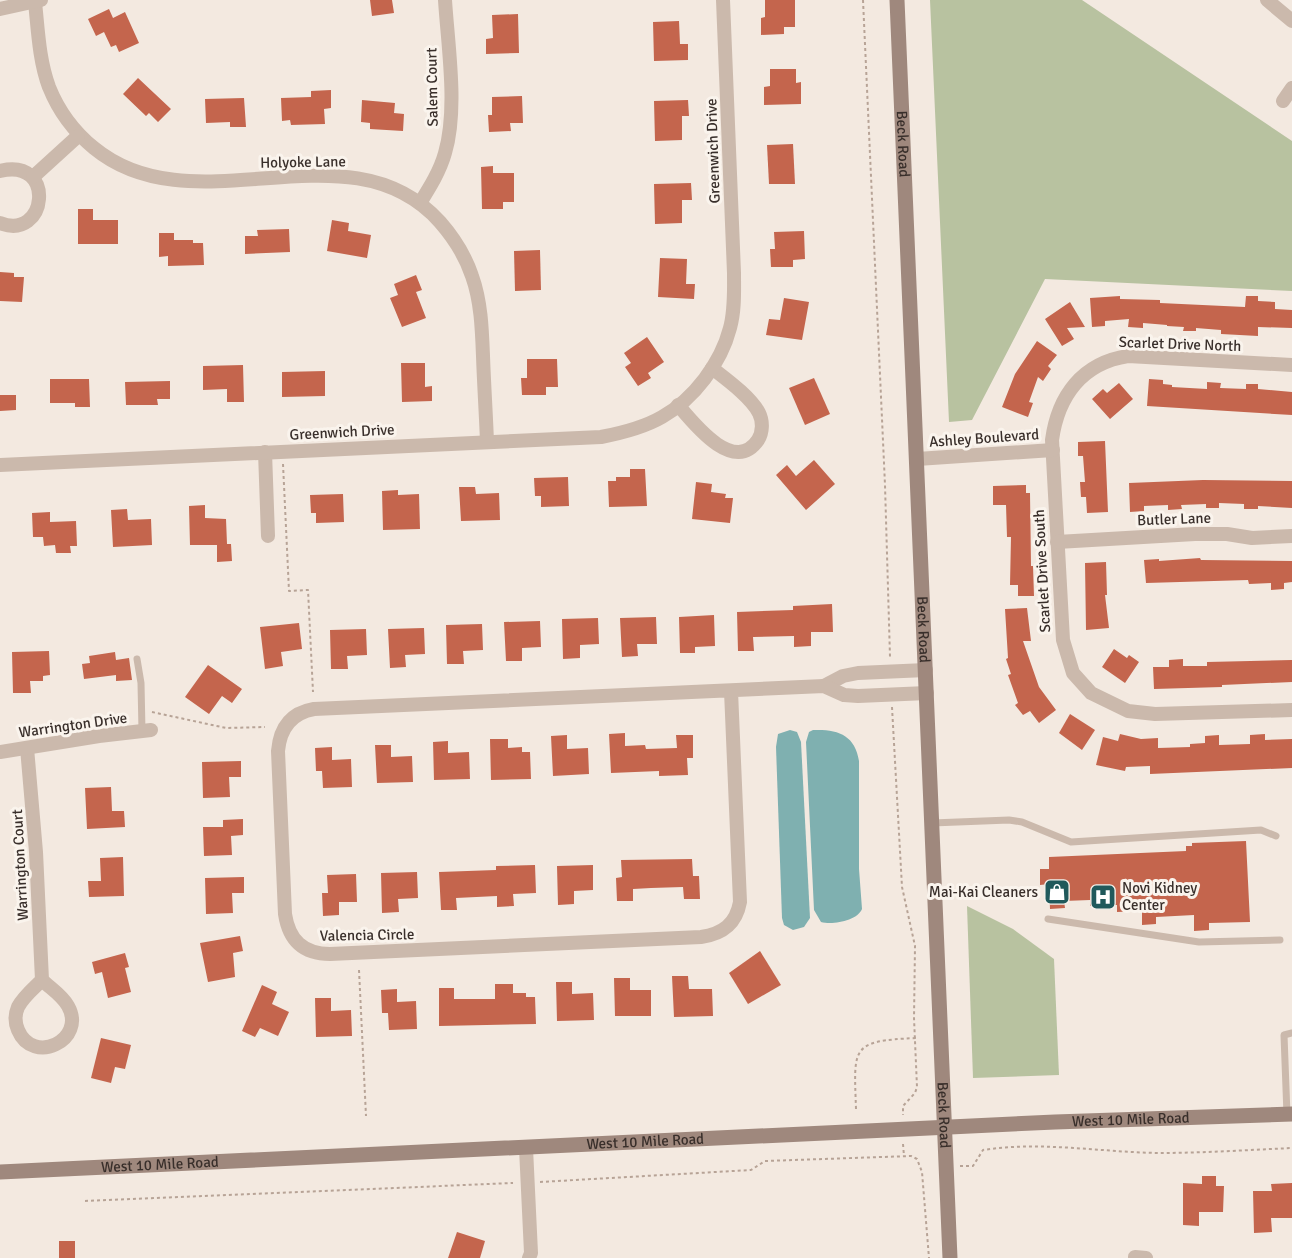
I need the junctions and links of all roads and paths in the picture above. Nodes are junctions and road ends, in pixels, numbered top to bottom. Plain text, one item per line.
1 (445, 0) edge
2 (723, 0) edge
3 (863, 0) edge
4 (897, 0) edge
5 (1267, 0) edge
6 (38, 1) edge
7 (0, 9) edge
8 (1292, 21) edge
9 (1292, 88) edge
10 (1283, 101) dead end
11 (78, 136) junction
12 (0, 171) edge
13 (33, 177) junction
14 (420, 203) junction
15 (0, 223) edge
16 (1292, 365) edge
17 (712, 368) junction
18 (678, 405) junction
19 (487, 442) junction
20 (1053, 450) junction
21 (282, 451) junction
22 (265, 452) junction
23 (917, 459) junction
24 (0, 465) edge
25 (268, 536) dead end
26 (1292, 536) edge
27 (1057, 542) junction
28 (137, 659) dead end
29 (926, 670) junction
30 (891, 672) junction
31 (824, 686) junction
32 (731, 691) junction
33 (313, 692) dead end
34 (927, 693) junction
35 (892, 694) junction
36 (1292, 710) edge
37 (152, 712) dead end
38 (265, 727) dead end
39 (147, 731) joint
40 (27, 748) junction
41 (0, 752) edge
42 (932, 823) junction
43 (1276, 836) dead end
44 (1048, 919) dead end
45 (1280, 940) dead end
46 (359, 970) dead end
47 (42, 980) junction
48 (1292, 1033) edge
49 (916, 1038) junction
50 (903, 1106) dead end
51 (856, 1109) dead end
52 (1289, 1114) edge
53 (366, 1116) dead end
54 (945, 1128) junction
55 (526, 1148) junction
56 (1292, 1148) edge
57 (973, 1166) dead end
58 (0, 1172) edge
59 (527, 1182) junction
60 (85, 1201) dead end
61 (529, 1258) edge
62 (929, 1258) edge
63 (950, 1258) edge

1 - 14 street, Salem Court
2 - 17 street, Greenwich Drive
3 - 30 path
4 - 23 main road, Beck Road
5 - 8 street
6 - 7 street
6 - 11 street, Holyoke Lane
9 - 10 street
11 - 13 street
11 - 14 street, Holyoke Lane
12 - 13 street
13 - 15 street
14 - 19 street, Holyoke Lane
16 - 20 street, Scarlet Drive North
17 - 18 street, Greenwich Drive
17 - 18 street
18 - 19 street, Greenwich Drive
19 - 21 street, Greenwich Drive
20 - 23 street, Ashley Boulevard
20 - 27 street, Scarlet Drive South
21 - 22 street, Greenwich Drive
21 - 33 path
22 - 24 street, Greenwich Drive
22 - 25 street
23 - 29 main road, Beck Road
26 - 27 street, Butler Lane
27 - 36 street, Scarlet Drive South
28 - 39 lane
29 - 30 street, Valencia Circle
29 - 34 main road, Beck Road
30 - 31 street, Valencia Circle
31 - 32 street, Valencia Circle
31 - 35 street, Valencia Circle
32 - 32 street, Valencia Circle
34 - 35 street, Valencia Circle
34 - 42 main road, Beck Road
35 - 49 path
37 - 38 path
39 - 40 street, Warrington Drive
40 - 41 street, Warrington Drive
40 - 47 street, Warrington Court
42 - 43 lane
42 - 54 main road, Beck Road
44 - 45 lane
46 - 53 path
47 - 47 street
48 - 52 lane
49 - 50 path
49 - 51 path
52 - 54 main road, West 10 Mile Road
54 - 55 main road, West 10 Mile Road
54 - 63 main road, Beck Road
55 - 58 main road, West 10 Mile Road
55 - 59 street
56 - 57 path
59 - 60 path
59 - 61 street
59 - 62 path

